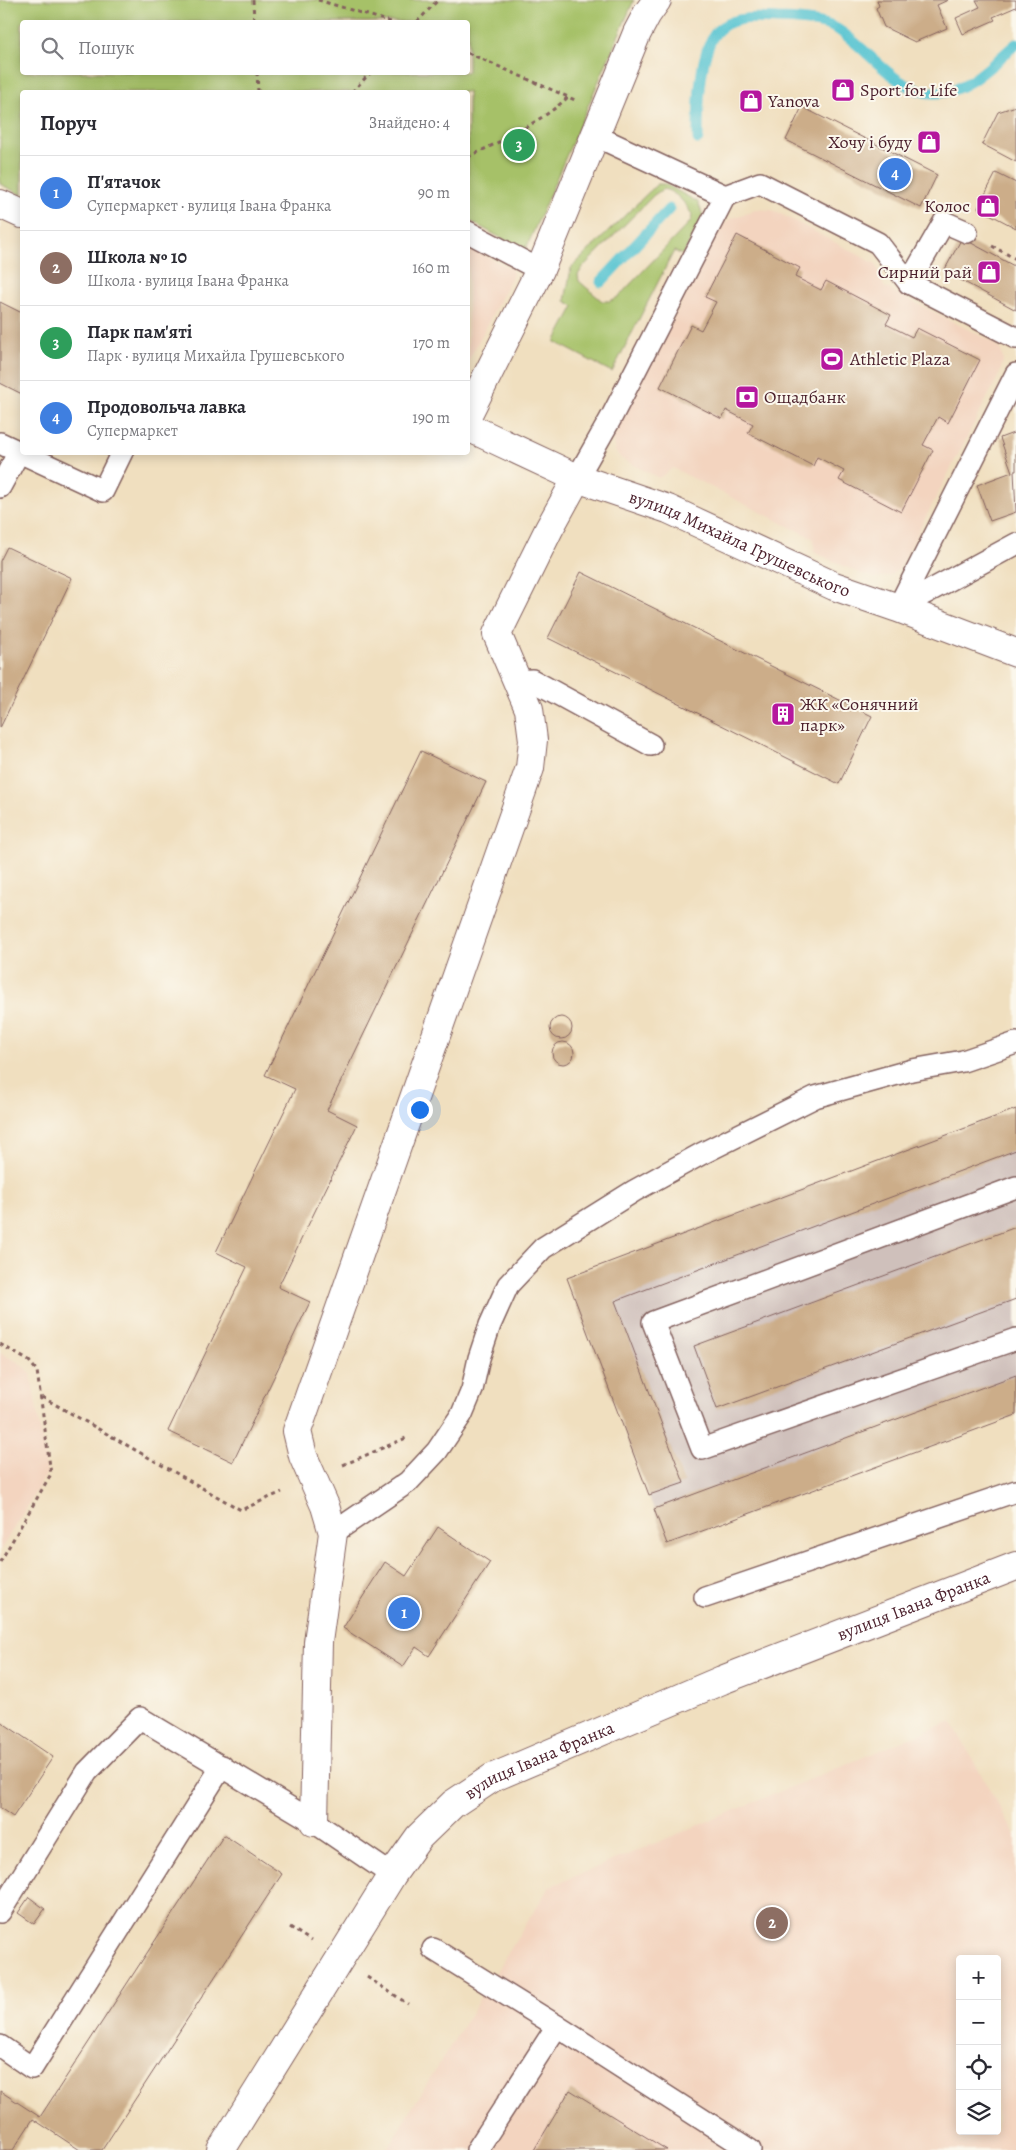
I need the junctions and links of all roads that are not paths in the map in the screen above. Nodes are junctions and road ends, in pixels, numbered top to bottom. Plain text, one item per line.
1 (657, 0) edge
2 (596, 136) junction
3 (725, 196) junction
4 (0, 204) edge
5 (20, 213) edge
6 (967, 232) dead end
7 (470, 233) edge
8 (540, 270) junction
9 (909, 283) junction
10 (1016, 338) edge
11 (1016, 374) edge
12 (470, 410) edge
13 (470, 428) edge
14 (0, 443) edge
15 (19, 452) joint
16 (25, 455) edge
17 (121, 455) edge
18 (577, 478) junction
19 (0, 487) edge
20 (1016, 544) edge
21 (898, 608) junction
22 (1016, 653) edge
23 (518, 681) junction
24 (651, 745) dead end
25 (1016, 1043) edge
26 (1016, 1187) edge
27 (1016, 1339) edge
28 (1016, 1491) edge
29 (332, 1533) junction
30 (1016, 1566) edge
31 (705, 1597) dead end
32 (222, 1766) junction
33 (314, 1822) junction
34 (392, 1875) junction
35 (0, 1912) edge
36 (433, 1949) dead end
37 (557, 2026) junction
38 (0, 2046) edge
39 (221, 2150) edge
40 (477, 2150) edge
41 (750, 2150) edge

1 - 2 street
2 - 3 lane
2 - 8 street
3 - 9 lane
3 - 18 lane
4 - 5 street
6 - 9 lane
7 - 8 lane
8 - 12 street
9 - 10 lane
11 - 21 lane
13 - 18 street, вулиця Михайла Грушевського
14 - 15 lane
15 - 19 lane
16 - 17 lane
18 - 21 street, вулиця Михайла Грушевського
18 - 23 street
20 - 21 lane
21 - 22 street, вулиця Михайла Грушевського
23 - 24 lane
23 - 29 street
25 - 29 lane
26 - 27 lane
28 - 31 lane
29 - 33 street
30 - 34 street, вулиця Івана Франка
32 - 33 lane
32 - 35 lane
32 - 38 lane
33 - 34 lane
34 - 39 street, вулиця Івана Франка
36 - 37 lane
37 - 40 lane
37 - 41 lane

